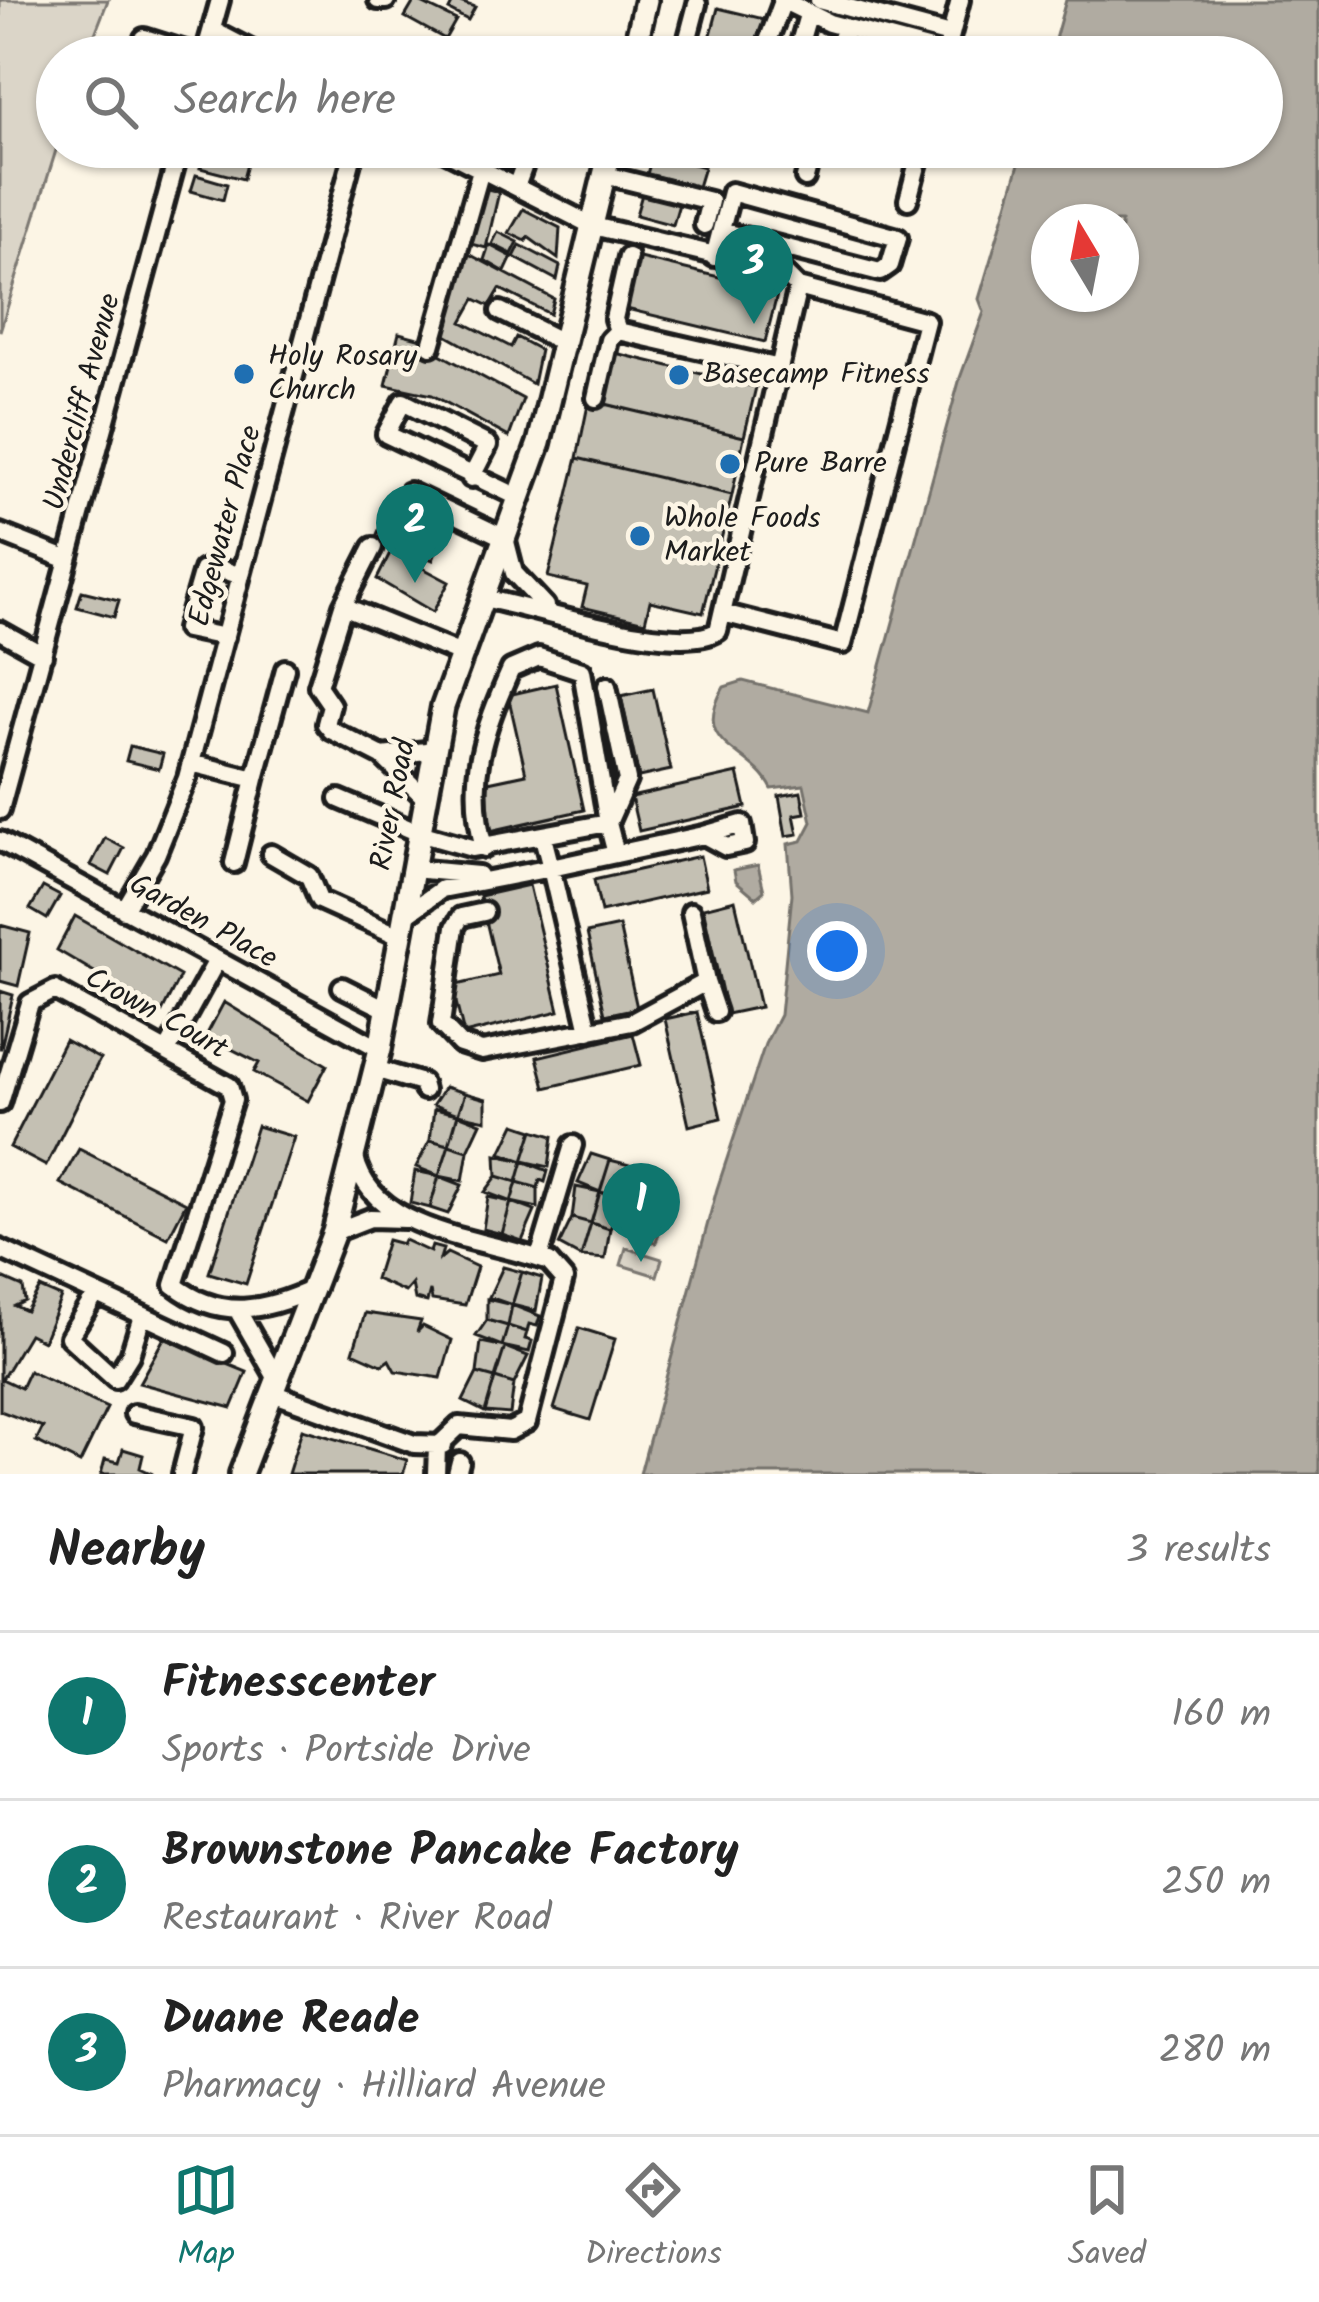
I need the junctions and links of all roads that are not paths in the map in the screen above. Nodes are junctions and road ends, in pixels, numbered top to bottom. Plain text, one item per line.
1 (220, 0) edge
2 (646, 0) edge
3 (960, 0) edge
4 (697, 4) dead end
5 (797, 4) edge
6 (844, 27) junction
7 (212, 30) junction
8 (210, 36) edge
9 (224, 36) edge
10 (638, 36) edge
11 (689, 36) edge
12 (776, 36) edge
13 (796, 36) edge
14 (842, 36) edge
15 (886, 36) edge
16 (904, 36) edge
17 (950, 36) edge
18 (174, 168) edge
19 (349, 168) edge
20 (477, 168) edge
21 (523, 168) edge
22 (606, 168) edge
23 (808, 168) edge
24 (916, 168) edge
25 (481, 170) junction
26 (605, 175) junction
27 (805, 178) dead end
28 (516, 187) junction
29 (908, 200) dead end
30 (593, 226) junction
31 (713, 228) junction
32 (714, 256) junction
33 (628, 257) dead end
34 (798, 286) junction
35 (500, 311) dead end
36 (618, 331) junction
37 (564, 343) junction
38 (431, 346) dead end
39 (780, 368) junction
40 (596, 398) dead end
41 (471, 478) junction
42 (520, 498) junction
43 (401, 505) dead end
44 (0, 533) edge
45 (505, 538) junction
46 (373, 548) dead end
47 (68, 560) junction
48 (241, 576) junction
49 (482, 598) junction
50 (343, 606) junction
51 (556, 612) junction
52 (720, 622) junction
53 (0, 631) edge
54 (225, 637) junction
55 (461, 654) junction
56 (43, 655) junction
57 (285, 669) dead end
58 (608, 686) dead end
59 (435, 750) junction
60 (382, 756) junction
61 (191, 763) junction
62 (254, 779) junction
63 (425, 798) junction
64 (339, 799) dead end
65 (0, 810) edge
66 (608, 823) junction
67 (419, 833) junction
68 (704, 835) dead end
69 (543, 837) junction
70 (0, 841) edge
71 (484, 848) junction
72 (271, 854) dead end
73 (616, 854) junction
74 (234, 863) dead end
75 (551, 868) junction
76 (413, 869) junction
77 (491, 875) junction
78 (124, 910) junction
79 (484, 912) dead end
80 (691, 912) dead end
81 (401, 927) junction
82 (217, 960) junction
83 (706, 982) junction
84 (343, 987) dead end
85 (386, 1009) junction
86 (716, 1012) dead end
87 (589, 1031) junction
88 (167, 1051) junction
89 (377, 1059) junction
90 (424, 1090) dead end
91 (0, 1103) edge
92 (573, 1145) dead end
93 (355, 1156) junction
94 (412, 1219) junction
95 (334, 1232) junction
96 (0, 1249) edge
97 (539, 1258) junction
98 (314, 1288) junction
99 (96, 1294) junction
100 (238, 1311) junction
101 (142, 1316) junction
102 (224, 1352) dead end
103 (274, 1386) junction
104 (134, 1414) dead end
105 (437, 1448) junction
106 (182, 1474) edge
107 (241, 1474) edge
108 (436, 1474) edge

1 - 7 street
2 - 10 main road
3 - 17 street
4 - 11 street
5 - 6 street
5 - 12 street
5 - 13 street
5 - 16 street
6 - 14 street
6 - 15 street
7 - 8 street
7 - 9 street
18 - 47 street, Undercliff Avenue
19 - 48 street, Edgewater Place
20 - 25 street
21 - 28 street
22 - 26 main road, River Road
23 - 27 street
24 - 29 street
25 - 28 street
25 - 38 street
26 - 30 main road, River Road
26 - 31 street
28 - 30 street
30 - 32 street
30 - 37 main road, River Road
31 - 31 street
31 - 32 street
32 - 34 street
33 - 36 street
34 - 39 street
34 - 52 street
35 - 37 street
36 - 39 street
36 - 40 street
37 - 42 main road, River Road
39 - 52 street
41 - 41 street
41 - 42 street
42 - 45 main road, River Road
43 - 45 street
44 - 47 street
45 - 49 main road, River Road
45 - 51 street
46 - 50 street
47 - 56 street, Undercliff Avenue
48 - 54 street, Edgewater Place
48 - 54 street
49 - 51 street
49 - 55 main road, River Road
50 - 55 street
50 - 60 street
51 - 52 street
53 - 56 street
54 - 61 street, Edgewater Place
55 - 59 main road, River Road
56 - 65 street, Undercliff Avenue
57 - 62 street
58 - 66 street
59 - 60 street
59 - 63 main road, River Road
60 - 63 street
61 - 62 street
61 - 78 street, Edgewater Place
62 - 74 street
63 - 67 main road, River Road
64 - 67 street
66 - 69 street
66 - 71 street
66 - 73 street
67 - 71 street
67 - 76 main road, River Road
68 - 73 street
69 - 71 street
69 - 75 street
70 - 78 street, Garden Place
72 - 81 street
73 - 75 street
75 - 77 street
75 - 87 street
76 - 77 street
76 - 81 main road, River Road
77 - 81 street
78 - 82 street, Garden Place
79 - 87 street
80 - 83 street
81 - 85 main road, River Road
82 - 88 street
82 - 89 street, Garden Place
83 - 86 street
83 - 87 street
84 - 85 street
85 - 89 main road, River Road
88 - 91 street, Crown Court
88 - 100 street, Crown Court
89 - 90 street, Garden Place
89 - 93 main road, River Road
92 - 97 street
93 - 94 street
93 - 95 main road, River Road
94 - 95 street
94 - 97 street
95 - 98 main road, River Road
96 - 99 street
97 - 105 street
98 - 100 street
98 - 103 main road, River Road
99 - 101 street
99 - 101 street
100 - 103 street
101 - 102 street
103 - 105 street
103 - 107 main road, River Road
104 - 106 street
105 - 108 street

